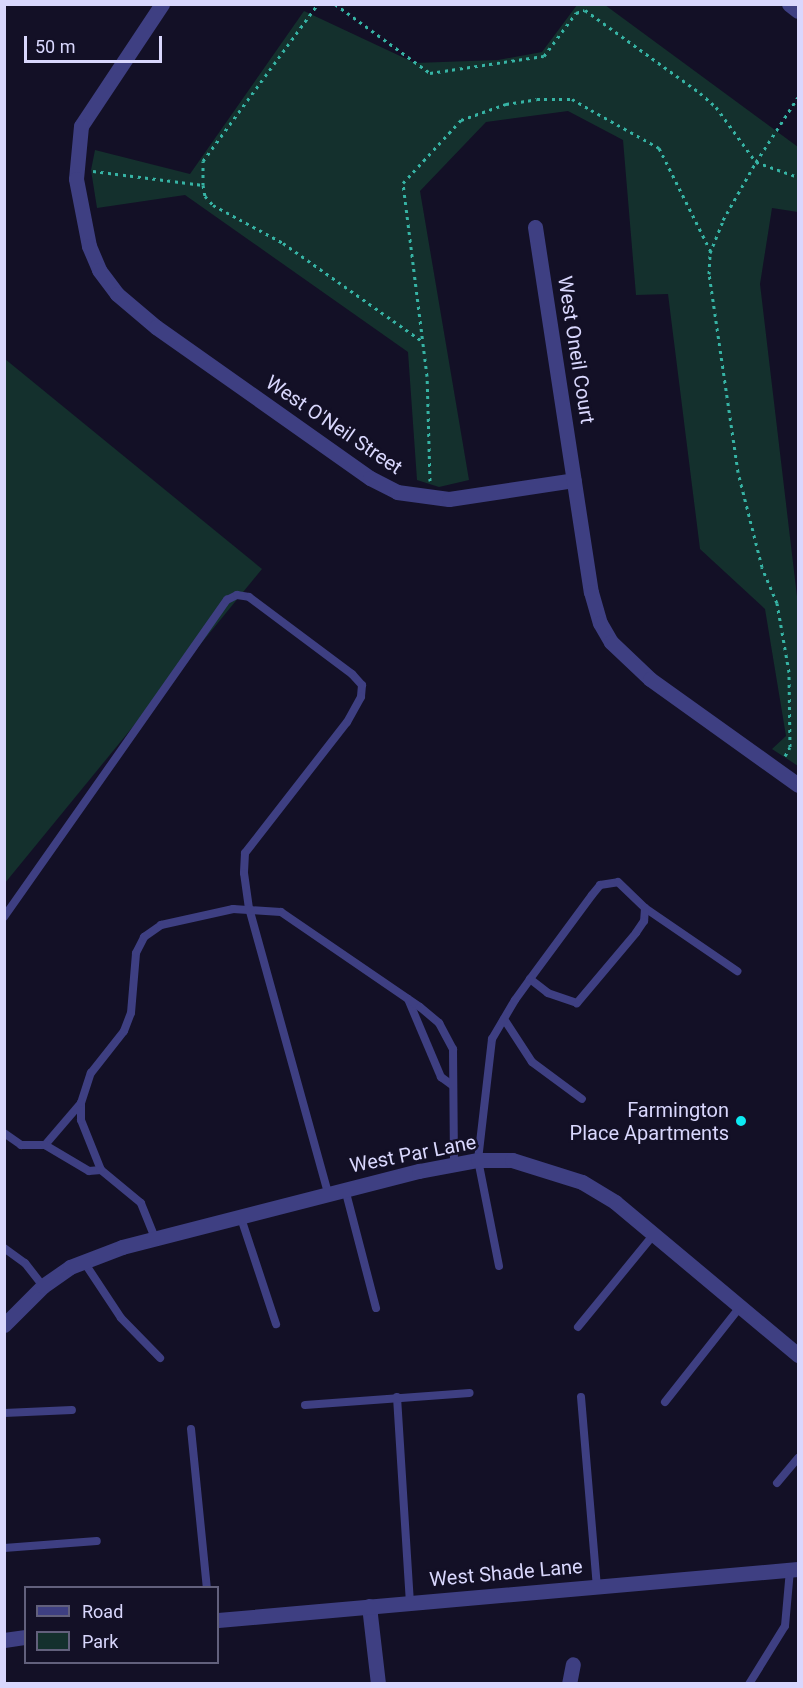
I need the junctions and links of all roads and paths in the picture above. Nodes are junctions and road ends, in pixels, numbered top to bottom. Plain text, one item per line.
1 (162, 4) edge
2 (318, 4) edge
3 (335, 4) edge
4 (789, 4) edge
5 (798, 11) edge
6 (798, 97) edge
7 (756, 162) junction
8 (93, 171) dead end
9 (798, 177) edge
10 (203, 184) junction
11 (535, 227) dead end
12 (711, 252) junction
13 (423, 342) junction
14 (574, 480) junction
15 (430, 483) dead end
16 (784, 759) dead end
17 (798, 784) edge
18 (249, 908) junction
19 (645, 908) junction
20 (4, 917) edge
21 (736, 971) dead end
22 (530, 979) junction
23 (408, 998) junction
24 (504, 1019) junction
25 (452, 1084) junction
26 (582, 1099) dead end
27 (81, 1103) junction
28 (4, 1133) edge
29 (45, 1145) junction
30 (478, 1160) junction
31 (454, 1164) junction
32 (101, 1170) junction
33 (345, 1189) junction
34 (328, 1193) junction
35 (240, 1215) junction
36 (654, 1234) junction
37 (155, 1238) junction
38 (4, 1248) edge
39 (84, 1262) junction
40 (499, 1266) dead end
41 (43, 1286) junction
42 (740, 1307) junction
43 (376, 1308) dead end
44 (276, 1324) dead end
45 (4, 1325) edge
46 (578, 1327) dead end
47 (798, 1355) edge
48 (160, 1358) dead end
49 (470, 1393) dead end
50 (397, 1397) junction
51 (581, 1397) dead end
52 (665, 1402) dead end
53 (305, 1405) dead end
54 (72, 1410) dead end
55 (4, 1413) edge
56 (191, 1429) dead end
57 (798, 1458) edge
58 (777, 1483) dead end
59 (96, 1541) dead end
60 (4, 1548) edge
61 (794, 1569) edge
62 (207, 1586) edge
63 (597, 1586) junction
64 (410, 1603) junction
65 (369, 1606) junction
66 (219, 1620) edge
67 (24, 1637) edge
68 (4, 1640) edge
69 (573, 1664) dead end
70 (378, 1683) edge
71 (569, 1683) edge
72 (749, 1683) edge

1 - 14 street, West O'Neil Street
2 - 10 path
3 - 7 path
4 - 5 street
6 - 7 path
7 - 9 path
7 - 12 path
8 - 10 path
10 - 13 path
11 - 14 street, West Oneil Court
12 - 13 path
12 - 16 path
13 - 15 path
14 - 17 street
18 - 20 lane
18 - 23 lane
18 - 27 lane
18 - 34 lane
19 - 21 lane
19 - 22 lane
19 - 22 lane
22 - 24 lane
23 - 25 lane
23 - 25 lane
24 - 26 lane
24 - 30 lane
25 - 31 lane
27 - 29 lane
27 - 32 lane
28 - 29 lane
29 - 32 lane
30 - 31 street, West Par Lane
30 - 36 street, West Par Lane
30 - 40 lane
31 - 33 street, West Par Lane
32 - 37 lane
33 - 34 street, West Par Lane
33 - 43 lane
34 - 35 street, West Par Lane
35 - 37 street, West Par Lane
35 - 44 lane
36 - 42 street, West Par Lane
36 - 46 lane
37 - 39 street, West Par Lane
38 - 41 lane
39 - 41 street, West Par Lane
39 - 48 lane
41 - 45 street, West Par Lane
42 - 47 street, West Par Lane
42 - 52 lane
49 - 50 lane
50 - 53 lane
50 - 64 lane
51 - 63 lane
54 - 55 lane
56 - 62 lane
57 - 58 lane
59 - 60 lane
61 - 63 street, West Shade Lane
61 - 72 lane
63 - 64 street, West Shade Lane
64 - 65 street, West Shade Lane
65 - 66 street, West Shade Lane
65 - 70 street
67 - 68 street
69 - 71 street

